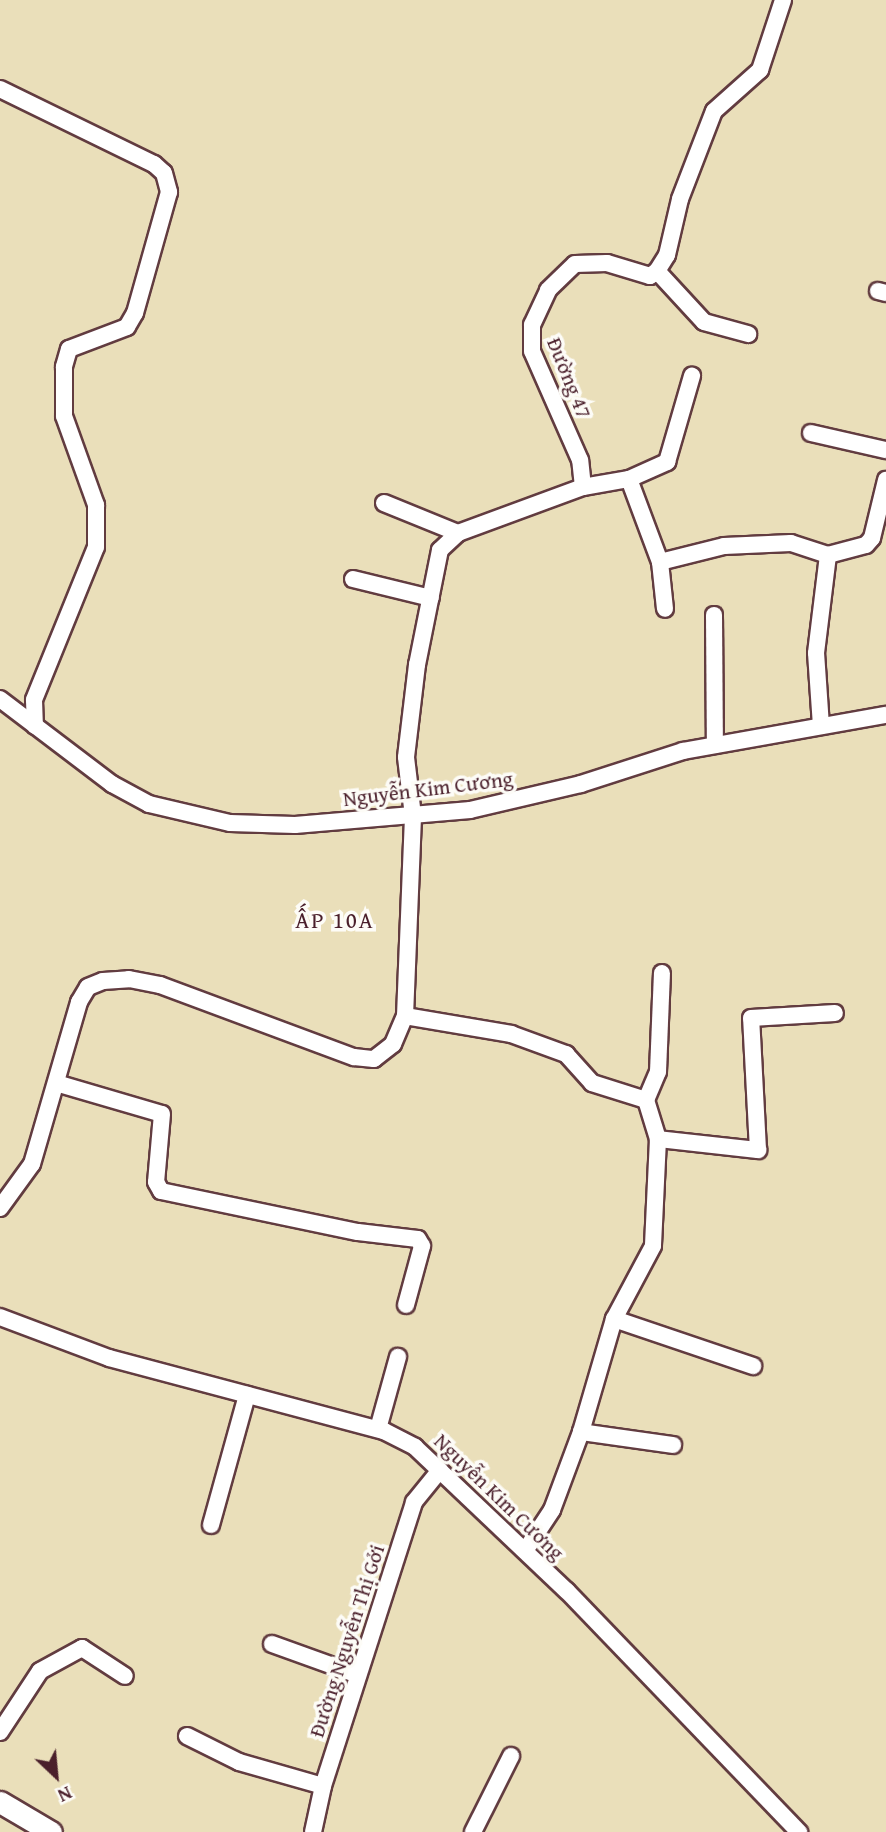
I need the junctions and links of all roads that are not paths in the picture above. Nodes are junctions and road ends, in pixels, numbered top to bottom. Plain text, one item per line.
1 (783, 0) edge
2 (0, 89) edge
3 (657, 271) junction
4 (748, 334) dead end
5 (692, 376) dead end
6 (811, 433) dead end
7 (886, 450) edge
8 (629, 479) junction
9 (886, 480) edge
10 (583, 487) junction
11 (384, 503) dead end
12 (458, 533) junction
13 (828, 555) junction
14 (660, 562) junction
15 (353, 579) dead end
16 (430, 598) junction
17 (665, 609) dead end
18 (714, 615) dead end
19 (0, 699) edge
20 (886, 715) edge
21 (36, 726) junction
22 (821, 726) junction
23 (715, 745) junction
24 (413, 816) junction
25 (662, 973) dead end
26 (835, 1013) dead end
27 (405, 1016) junction
28 (57, 1083) junction
29 (646, 1100) junction
30 (658, 1139) junction
31 (0, 1208) edge
32 (406, 1305) dead end
33 (0, 1317) edge
34 (614, 1319) junction
35 (398, 1357) dead end
36 (754, 1366) dead end
37 (247, 1395) junction
38 (379, 1430) junction
39 (581, 1432) junction
40 (673, 1445) dead end
41 (440, 1471) junction
42 (211, 1525) dead end
43 (525, 1551) junction
44 (272, 1644) dead end
45 (358, 1675) junction
46 (125, 1676) dead end
47 (0, 1732) edge
48 (187, 1736) dead end
49 (511, 1756) dead end
50 (323, 1786) junction
51 (0, 1802) edge
52 (476, 1831) edge
53 (51, 1832) edge
54 (313, 1832) edge
55 (799, 1832) edge

1 - 3 street
2 - 21 street
3 - 4 street
3 - 10 street, Đường 47
5 - 8 street
6 - 7 street
8 - 10 street
8 - 14 street
9 - 13 street
10 - 12 street
11 - 12 street
12 - 16 street
13 - 14 street
13 - 22 street
14 - 17 street
15 - 16 street
16 - 24 street
18 - 23 street
19 - 21 street, Nguyễn Kim Cương
20 - 22 street, Nguyễn Kim Cương
21 - 24 street, Nguyễn Kim Cương
22 - 23 street, Nguyễn Kim Cương
23 - 24 street, Nguyễn Kim Cương
24 - 27 street
25 - 29 street
26 - 30 street
27 - 28 street
27 - 29 street
28 - 31 street
28 - 32 street
29 - 30 street
30 - 34 street
33 - 37 street, Nguyễn Kim Cương
34 - 36 street
34 - 39 street
35 - 38 street
37 - 38 street, Nguyễn Kim Cương
37 - 42 street
38 - 41 street, Nguyễn Kim Cương
39 - 40 street
39 - 43 street
41 - 43 street, Nguyễn Kim Cương
41 - 45 street, Đường Nguyễn Thị Gởi
43 - 55 street, Nguyễn Kim Cương
44 - 45 street
45 - 50 street, Đường Nguyễn Thị Gởi
46 - 47 street
48 - 50 street
49 - 52 street
50 - 54 street, Đường Nguyễn Thị Gởi
51 - 53 main road

